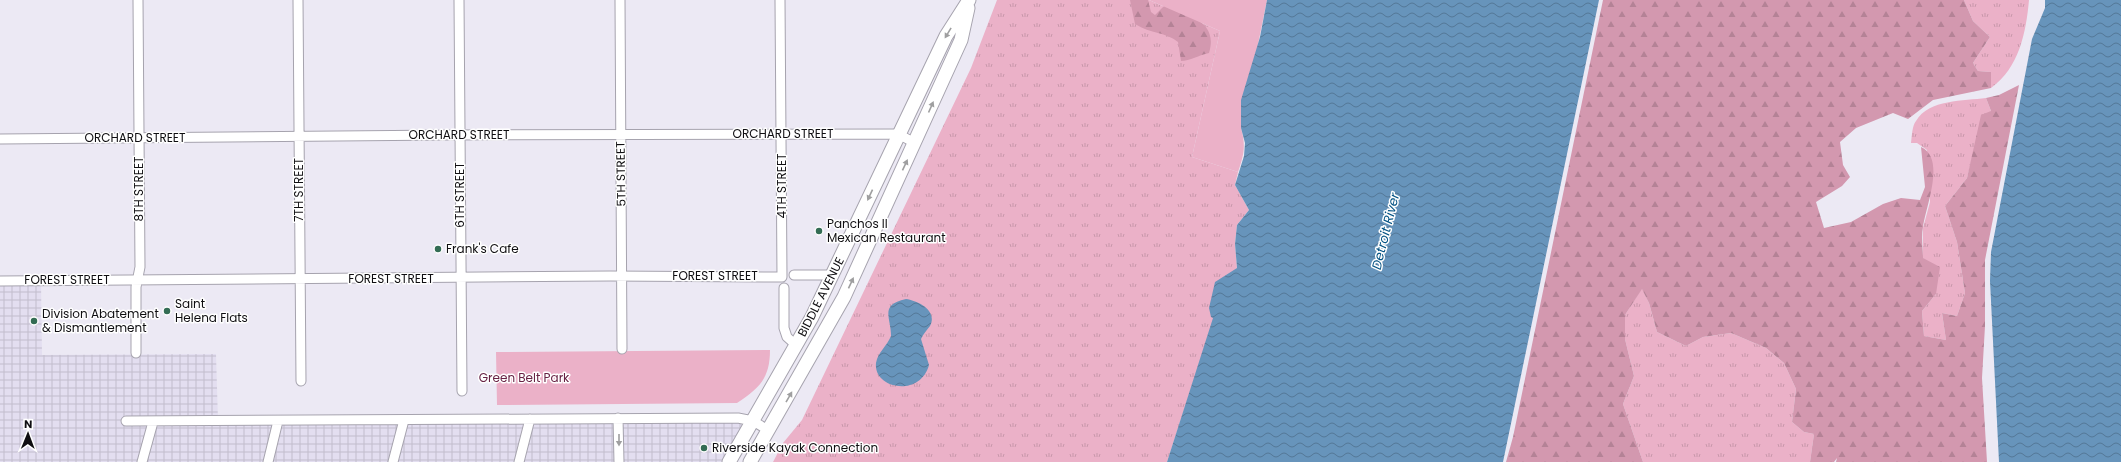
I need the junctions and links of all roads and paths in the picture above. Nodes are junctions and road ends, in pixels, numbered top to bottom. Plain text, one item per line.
1 (138, 0) edge
2 (298, 0) edge
3 (459, 0) edge
4 (620, 0) edge
5 (780, 0) edge
6 (970, 0) edge
7 (782, 134) junction
8 (898, 134) junction
9 (460, 135) junction
10 (620, 135) junction
11 (299, 137) junction
12 (139, 138) junction
13 (0, 139) edge
14 (915, 143) junction
15 (794, 275) dead end
16 (833, 275) junction
17 (622, 276) junction
18 (782, 277) joint
19 (461, 278) junction
20 (300, 279) junction
21 (138, 280) junction
22 (0, 281) edge
23 (784, 288) dead end
24 (796, 345) junction
25 (622, 349) dead end
26 (136, 353) dead end
27 (301, 380) dead end
28 (462, 391) dead end
29 (618, 418) junction
30 (530, 419) junction
31 (404, 420) junction
32 (753, 420) junction
33 (126, 421) dead end
34 (278, 421) junction
35 (153, 422) junction
36 (768, 430) junction
37 (142, 462) edge
38 (268, 462) edge
39 (393, 462) edge
40 (519, 462) edge
41 (619, 462) edge
42 (729, 462) edge
43 (750, 462) edge

1 - 12 street, 8TH STREET
2 - 11 street, 7TH STREET
3 - 9 street, 6TH STREET
4 - 10 street, 5TH STREET
5 - 7 street, 4TH STREET
6 -> 8 main road, BIDDLE AVENUE
14 -> 6 main road, BIDDLE AVENUE
7 - 8 street, ORCHARD STREET
7 - 10 street, ORCHARD STREET
7 - 18 street, 4TH STREET
8 - 14 street, ORCHARD STREET
8 -> 16 main road, BIDDLE AVENUE
9 - 10 street, ORCHARD STREET
9 - 11 street, ORCHARD STREET
9 - 19 street, 6TH STREET
10 - 17 street, 5TH STREET
11 - 12 street, ORCHARD STREET
11 - 20 street, 7TH STREET
12 - 13 street, ORCHARD STREET
12 - 21 street, 8TH STREET
36 -> 14 main road, BIDDLE AVENUE
15 - 16 street
16 - 24 main road, BIDDLE AVENUE
17 - 18 street, FOREST STREET
17 - 19 street, FOREST STREET
17 - 25 street, 5TH STREET
19 - 20 street, FOREST STREET
19 - 28 street, 6TH STREET
20 - 21 street, FOREST STREET
20 - 27 street, 7TH STREET
21 - 22 street, FOREST STREET
21 - 26 street, 8TH STREET
23 - 24 street
24 - 32 main road, BIDDLE AVENUE
29 - 30 street
29 - 32 street
29 -> 41 street
30 - 31 street
30 - 40 street
31 - 34 street
31 - 39 street
32 - 36 street
32 - 42 main road, BIDDLE AVENUE
33 - 35 street
34 - 35 street
34 - 38 street
35 - 37 street
36 - 43 main road, BIDDLE AVENUE

